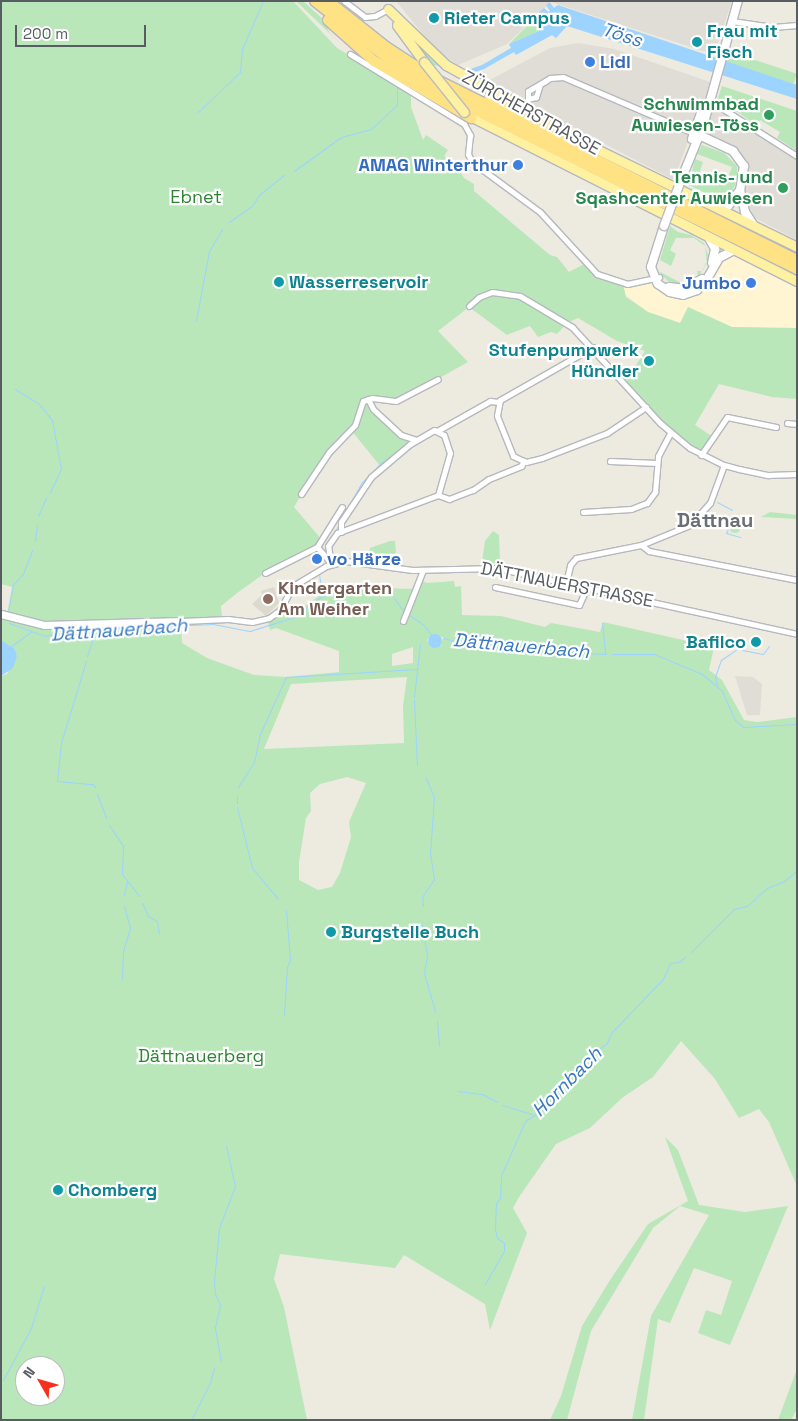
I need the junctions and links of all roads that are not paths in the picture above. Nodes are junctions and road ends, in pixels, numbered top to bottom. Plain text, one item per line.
1 (310, 1) edge
2 (315, 1) edge
3 (328, 1) edge
4 (344, 1) edge
5 (738, 1) edge
6 (386, 5) edge
7 (732, 21) junction
8 (797, 25) edge
9 (350, 54) dead end
10 (540, 84) dead end
11 (454, 89) junction
12 (708, 100) junction
13 (467, 115) junction
14 (697, 134) junction
15 (584, 143) junction
16 (797, 156) edge
17 (740, 190) junction
18 (716, 208) junction
19 (754, 226) junction
20 (709, 238) junction
21 (797, 247) edge
22 (734, 250) junction
23 (797, 260) edge
24 (797, 269) edge
25 (657, 278) junction
26 (797, 281) edge
27 (469, 306) dead end
28 (593, 347) junction
29 (438, 378) dead end
30 (368, 399) junction
31 (499, 402) junction
32 (646, 407) junction
33 (787, 423) dead end
34 (797, 424) edge
35 (776, 428) dead end
36 (437, 431) junction
37 (670, 432) junction
38 (416, 440) junction
39 (701, 454) junction
40 (524, 461) junction
41 (610, 461) dead end
42 (657, 463) junction
43 (724, 466) junction
44 (797, 474) edge
45 (301, 494) dead end
46 (438, 495) junction
47 (342, 507) dead end
48 (583, 512) dead end
49 (341, 532) junction
50 (641, 545) junction
51 (317, 548) junction
52 (331, 564) junction
53 (424, 570) junction
54 (265, 573) dead end
55 (797, 580) edge
56 (566, 582) junction
57 (495, 587) dead end
58 (586, 587) junction
59 (1, 614) edge
60 (405, 616) dead end
61 (181, 621) joint
62 (797, 634) edge

1 - 13 highway
2 - 24 highway
3 - 11 highway
4 - 6 street
5 - 7 main road
6 - 13 main road, ZÜRCHERSTRASSE, bridge
6 - 15 main road, ZÜRCHERSTRASSE
7 - 8 street
7 - 12 main road
9 - 25 street
10 - 14 street
11 - 15 highway
11 - 23 highway
12 - 14 main road
12 - 16 street
13 - 20 main road, ZÜRCHERSTRASSE
14 - 17 main road
14 - 25 main road, bridge
15 - 18 main road, ZÜRCHERSTRASSE
17 - 18 main road
17 - 19 main road
18 - 19 main road, ZÜRCHERSTRASSE
19 - 21 main road, ZÜRCHERSTRASSE
20 - 22 main road, ZÜRCHERSTRASSE
20 - 25 main road
22 - 25 main road
22 - 26 main road, ZÜRCHERSTRASSE
27 - 28 street
28 - 31 street
28 - 32 street
29 - 30 street
30 - 38 street
30 - 45 street
31 - 36 street
31 - 40 street
32 - 37 street
32 - 40 street
33 - 34 street
35 - 39 street
36 - 38 street
36 - 46 street
37 - 39 street
37 - 42 street
38 - 49 street
39 - 43 street
40 - 46 street
41 - 42 street
42 - 48 street
43 - 44 street
43 - 50 street
46 - 49 street
47 - 51 street
49 - 52 street
50 - 55 street
50 - 56 street
51 - 52 street
51 - 54 street
52 - 53 street, DÄTTNAUERSTRASSE
52 - 61 street, DÄTTNAUERSTRASSE
53 - 56 street, DÄTTNAUERSTRASSE
53 - 60 street
56 - 58 street, DÄTTNAUERSTRASSE
57 - 58 street
58 - 62 street, DÄTTNAUERSTRASSE
59 - 61 street, DÄTTNAUERSTRASSE

